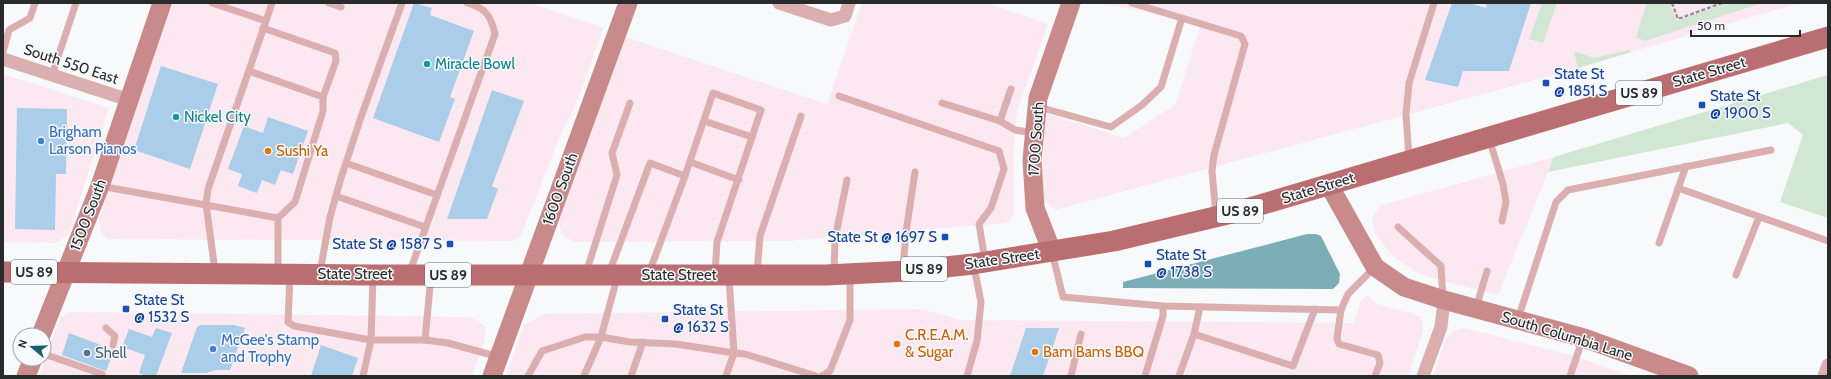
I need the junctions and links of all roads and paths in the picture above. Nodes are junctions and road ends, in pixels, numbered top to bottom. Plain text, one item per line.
1 (35, 3) edge
2 (76, 3) edge
3 (162, 3) edge
4 (212, 3) edge
5 (272, 3) edge
6 (329, 3) edge
7 (402, 3) edge
8 (467, 3) edge
9 (628, 3) edge
10 (779, 3) edge
11 (1071, 3) edge
12 (1132, 3) edge
13 (1434, 3) edge
14 (1672, 3) edge
15 (1722, 3) edge
16 (341, 7) dead end
17 (847, 9) edge
18 (1182, 18) junction
19 (265, 24) junction
20 (1828, 37) edge
21 (3, 52) edge
22 (3, 59) edge
23 (249, 71) junction
24 (52, 75) junction
25 (1011, 89) dead end
26 (839, 96) dead end
27 (323, 97) junction
28 (129, 100) junction
29 (630, 103) dead end
30 (942, 103) dead end
31 (1037, 106) junction
32 (801, 116) dead end
33 (704, 121) junction
34 (1000, 121) junction
35 (1034, 133) junction
36 (752, 137) junction
37 (1489, 137) junction
38 (1771, 150) dead end
39 (1409, 161) junction
40 (690, 162) junction
41 (346, 163) junction
42 (1686, 166) junction
43 (915, 172) dead end
44 (685, 176) junction
45 (739, 180) junction
46 (847, 180) dead end
47 (1329, 185) junction
48 (100, 186) junction
49 (1678, 188) junction
50 (437, 195) junction
51 (336, 196) junction
52 (206, 204) junction
53 (1759, 217) junction
54 (278, 218) junction
55 (1216, 218) junction
56 (1502, 221) dead end
57 (425, 227) junction
58 (1398, 227) dead end
59 (1828, 241) edge
60 (1659, 243) dead end
61 (1052, 252) junction
62 (979, 263) junction
63 (3, 264) edge
64 (1375, 267) junction
65 (903, 271) junction
66 (1488, 271) dead end
67 (3, 272) edge
68 (66, 272) junction
69 (216, 274) junction
70 (284, 274) junction
71 (320, 274) junction
72 (408, 274) junction
73 (431, 274) junction
74 (373, 275) junction
75 (529, 275) junction
76 (586, 275) junction
77 (613, 275) junction
78 (842, 275) junction
79 (1736, 275) dead end
80 (648, 276) junction
81 (722, 276) junction
82 (757, 276) junction
83 (1444, 300) junction
84 (1163, 306) junction
85 (1200, 307) junction
86 (1476, 308) junction
87 (1315, 309) junction
88 (1340, 310) junction
89 (1518, 320) junction
90 (44, 327) edge
91 (106, 328) dead end
92 (1081, 334) dead end
93 (1194, 334) junction
94 (601, 337) junction
95 (1584, 338) junction
96 (371, 340) junction
97 (425, 340) junction
98 (643, 342) junction
99 (113, 345) dead end
100 (734, 353) junction
101 (52, 357) edge
102 (499, 358) junction
103 (1828, 365) edge
104 (103, 373) edge
105 (824, 375) edge
106 (363, 376) edge
107 (492, 376) edge
108 (528, 376) edge
109 (584, 376) edge
110 (631, 376) edge
111 (726, 376) edge
112 (816, 376) edge
113 (967, 376) edge
114 (1071, 376) edge
115 (1145, 376) edge
116 (1179, 376) edge
117 (1375, 376) edge
118 (1422, 376) edge
119 (1570, 376) edge
120 (1689, 376) edge
121 (1824, 376) edge

1 - 21 lane
2 - 24 lane
3 - 28 street, 1500 South
4 - 19 lane
5 - 19 lane
6 - 16 lane
7 - 41 lane
8 - 50 lane
9 - 75 street, 1600 South
10 - 17 street
11 - 31 street, 1700 South
12 - 18 lane
13 - 39 lane
14 - 15 path
18 - 31 lane
18 - 55 lane
19 - 23 lane
19 - 27 lane
20 - 37 main road, State Street / US 89
22 - 24 street, South 550 East
23 - 27 lane
23 - 52 lane
24 - 28 street, South 550 East
25 - 34 lane
26 - 62 lane
27 - 54 lane
28 - 48 street, 1500 South
29 - 76 lane
30 - 34 lane
31 - 35 street, 1700 South
32 - 82 lane
33 - 36 lane
33 - 36 lane
33 - 40 lane
34 - 35 lane
35 - 61 street, 1700 South
36 - 45 lane
37 - 39 main road, State Street / US 89
37 - 56 lane
38 - 42 lane
39 - 47 main road, State Street / US 89
40 - 44 lane
40 - 45 lane
41 - 50 lane
41 - 51 lane
42 - 49 lane
42 - 89 lane
43 - 65 lane
44 - 77 lane
44 - 80 lane
45 - 81 lane
46 - 78 lane
47 - 55 main road, State Street / US 89
47 - 64 street
48 - 52 lane
48 - 68 street, 1500 South
49 - 53 lane
49 - 60 lane
50 - 57 lane
51 - 57 lane
51 - 71 lane
52 - 54 lane
52 - 69 lane
53 - 59 lane
53 - 79 lane
54 - 70 lane
55 - 61 main road, State Street / US 89
57 - 72 lane
58 - 83 lane
61 - 62 main road, State Street / US 89
61 - 84 lane
62 - 65 main road, State Street / US 89
62 - 113 lane
63 - 67 lane
64 - 83 street, South Columbia Lane
64 - 88 lane
65 - 78 main road, State Street / US 89
66 - 86 lane
67 - 68 main road, State Street / US 89
68 - 69 main road, State Street / US 89
68 - 90 street, 1500 South
69 - 70 main road, State Street / US 89
70 - 71 main road, State Street / US 89
70 - 96 lane
71 - 74 main road, State Street / US 89
72 - 73 main road, State Street / US 89
72 - 74 main road, State Street / US 89
73 - 75 main road, State Street / US 89
73 - 97 lane
74 - 96 lane
75 - 76 main road, State Street / US 89
75 - 102 street, 1600 South
76 - 77 main road, State Street / US 89
77 - 80 main road, State Street / US 89
77 - 94 lane
78 - 82 main road, State Street / US 89
78 - 105 lane
80 - 81 main road, State Street / US 89
81 - 82 main road, State Street / US 89
81 - 100 lane
83 - 86 street, South Columbia Lane
83 - 118 street
84 - 85 lane
84 - 115 lane
85 - 87 lane
85 - 93 lane
86 - 89 street, South Columbia Lane
87 - 88 lane
87 - 93 lane
88 - 117 lane
89 - 95 street, South Columbia Lane
91 - 99 lane
92 - 114 lane
93 - 116 lane
94 - 98 lane
94 - 108 lane
94 - 109 lane
95 - 119 lane
95 - 120 street, South Columbia Lane
96 - 97 lane
96 - 106 lane
97 - 102 lane
98 - 100 lane
98 - 110 lane
100 - 111 lane
100 - 112 lane
101 - 104 lane
102 - 107 street, 1600 South
103 - 121 street

